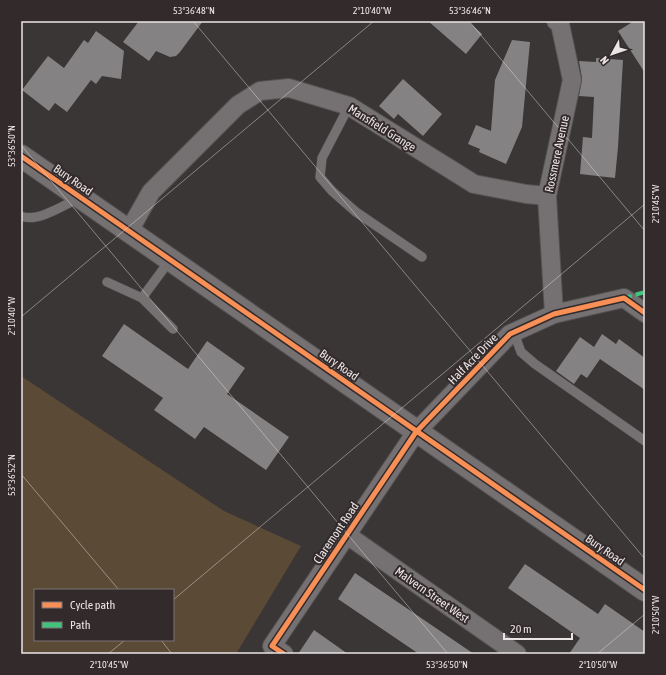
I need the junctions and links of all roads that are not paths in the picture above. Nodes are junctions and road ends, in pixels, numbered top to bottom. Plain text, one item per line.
1 (556, 21) edge
2 (348, 106) junction
3 (21, 156) edge
4 (547, 196) junction
5 (80, 197) junction
6 (21, 216) edge
7 (129, 231) junction
8 (422, 257) dead end
9 (170, 260) junction
10 (107, 282) dead end
11 (142, 298) junction
12 (645, 313) edge
13 (554, 314) junction
14 (173, 329) dead end
15 (514, 333) junction
16 (416, 432) junction
17 (645, 441) edge
18 (347, 535) junction
19 (645, 590) edge
20 (278, 650) edge
21 (517, 654) edge

1 - 4 street, Rossmere Avenue
2 - 4 street, Mansfield Grange
2 - 7 street, Mansfield Grange
2 - 8 lane
3 - 5 main road, Bury Road
4 - 13 street, Rossmere Avenue
5 - 6 lane
5 - 7 main road, Bury Road
7 - 9 main road, Bury Road
9 - 11 lane
9 - 16 main road, Bury Road
10 - 11 lane
11 - 14 lane
12 - 13 street, Half Acre Drive
13 - 15 street, Half Acre Drive
15 - 16 street, Half Acre Drive
15 - 17 lane
16 - 18 street, Claremont Road
16 - 19 main road, Bury Road
18 - 20 street, Claremont Road
18 - 21 street, Malvern Street West

